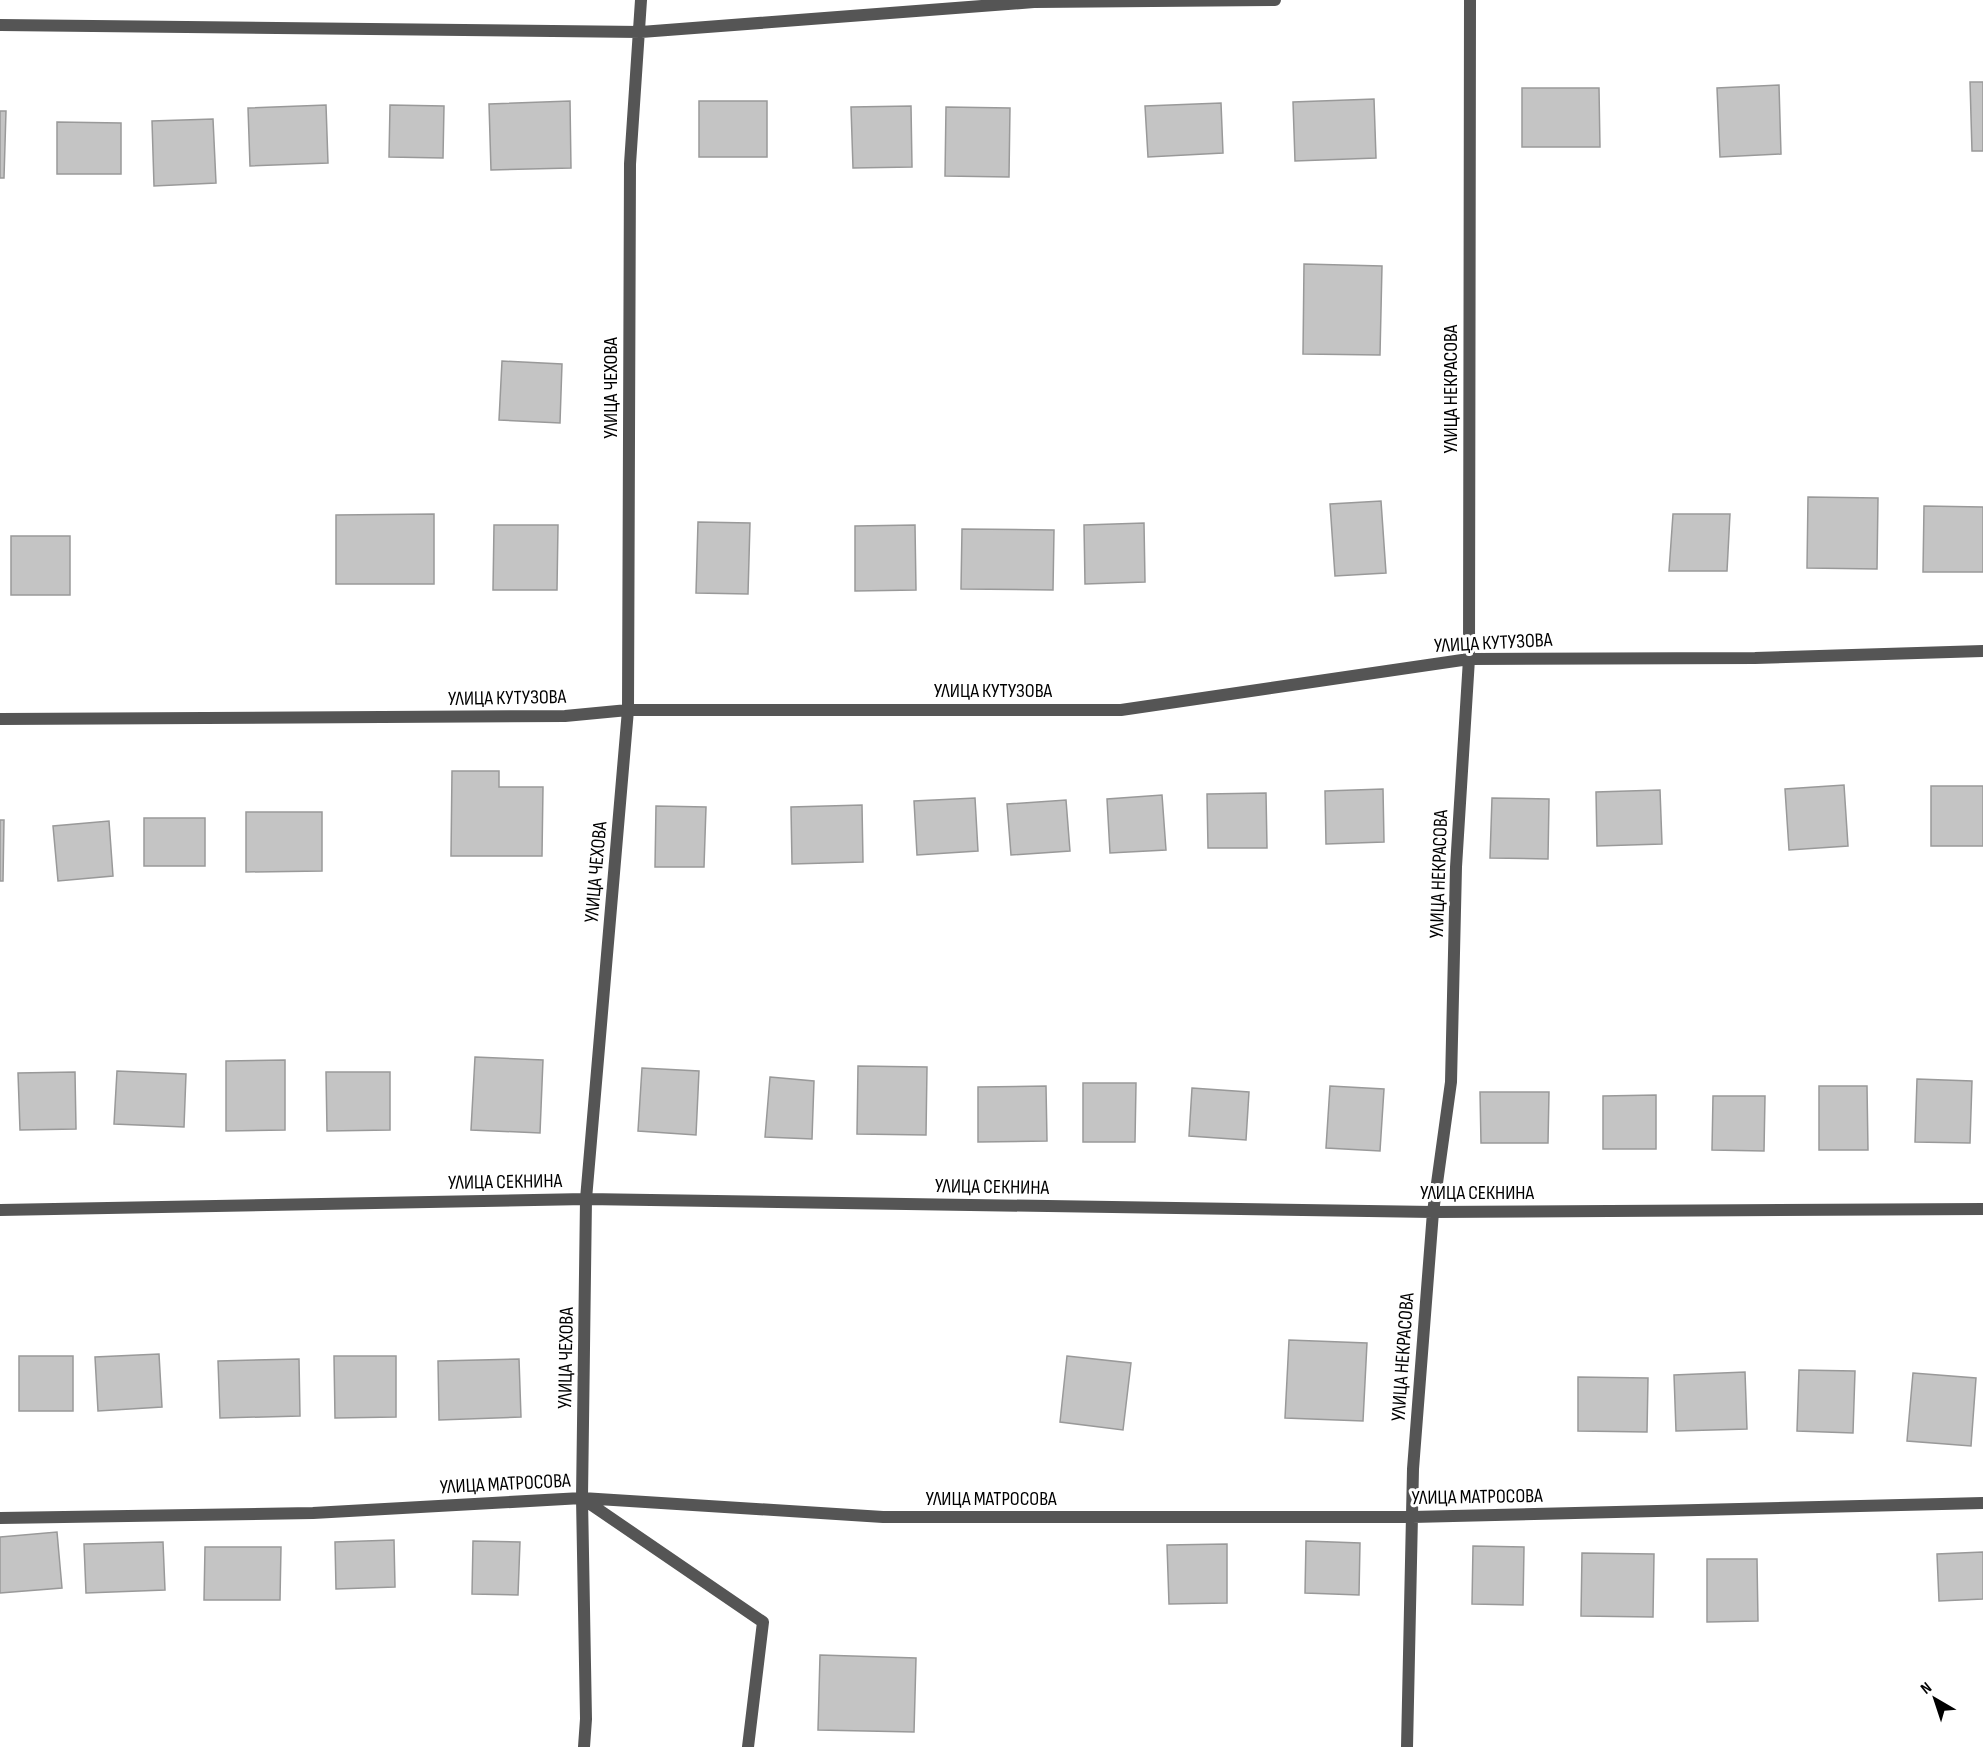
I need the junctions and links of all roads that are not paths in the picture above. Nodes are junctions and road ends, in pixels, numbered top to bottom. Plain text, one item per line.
1 (641, 0) edge
2 (1275, 0) edge
3 (1470, 0) edge
4 (0, 25) edge
5 (641, 32) junction
6 (1983, 651) edge
7 (1469, 659) junction
8 (628, 710) junction
9 (0, 719) edge
10 (586, 1199) junction
11 (1983, 1209) edge
12 (0, 1210) edge
13 (1433, 1212) junction
14 (582, 1498) junction
15 (1983, 1503) edge
16 (1412, 1517) junction
17 (0, 1518) edge
18 (584, 1747) edge
19 (748, 1747) edge
20 (1407, 1747) edge

1 - 5 street, УЛИЦА ЧЕХОВА
2 - 5 street
3 - 7 street, УЛИЦА НЕКРАСОВА
4 - 5 street
5 - 8 street, УЛИЦА ЧЕХОВА
6 - 7 street, УЛИЦА КУТУЗОВА
7 - 8 street, УЛИЦА КУТУЗОВА
7 - 13 street, УЛИЦА НЕКРАСОВА
8 - 9 street, УЛИЦА КУТУЗОВА
8 - 10 street, УЛИЦА ЧЕХОВА
10 - 12 street, УЛИЦА СЕКНИНА
10 - 13 street, УЛИЦА СЕКНИНА
10 - 14 street, УЛИЦА ЧЕХОВА
11 - 13 street, УЛИЦА СЕКНИНА
13 - 16 street, УЛИЦА НЕКРАСОВА
14 - 16 street, УЛИЦА МАТРОСОВА
14 - 17 street, УЛИЦА МАТРОСОВА
14 - 18 street, УЛИЦА ЧЕХОВА
14 - 19 street
15 - 16 street, УЛИЦА МАТРОСОВА
16 - 20 street, УЛИЦА НЕКРАСОВА

